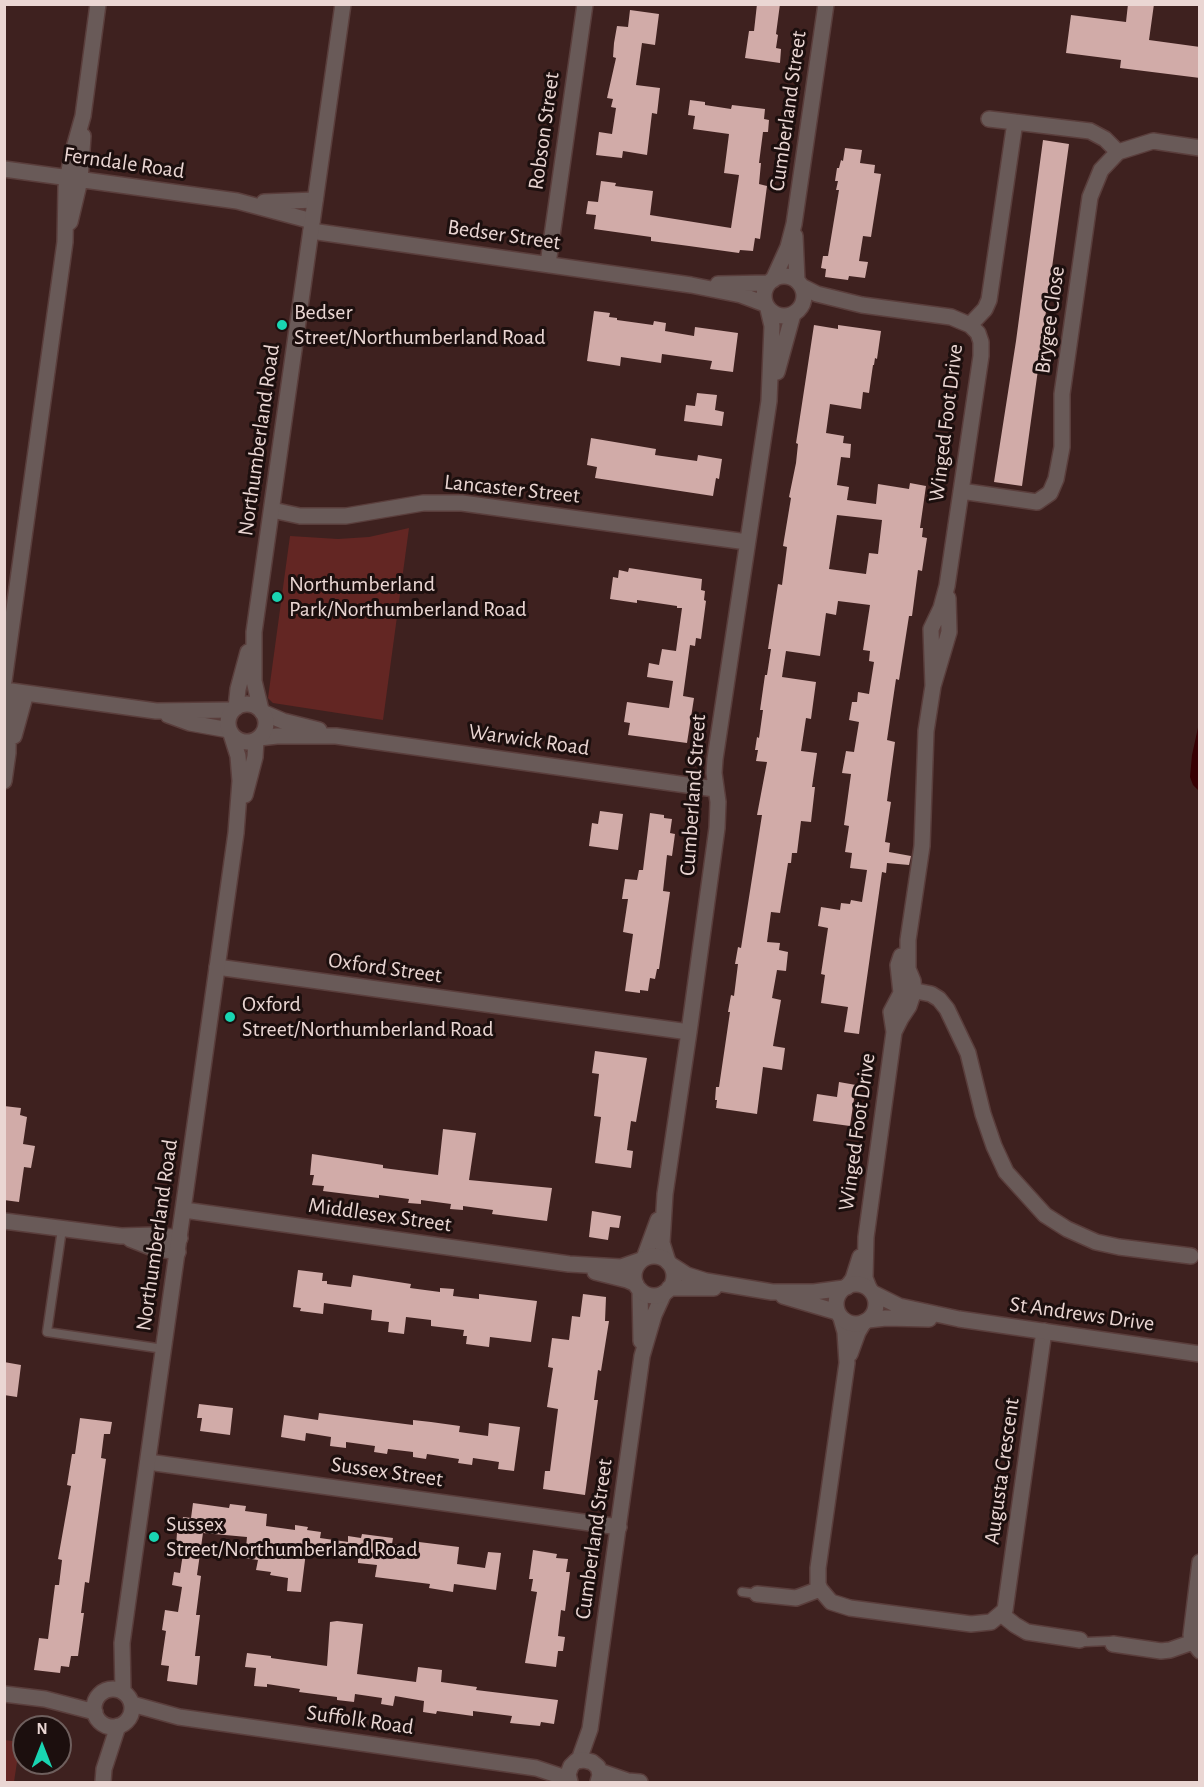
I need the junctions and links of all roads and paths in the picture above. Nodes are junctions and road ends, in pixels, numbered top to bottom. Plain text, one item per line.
1 (98, 4) edge
2 (343, 4) edge
3 (585, 4) edge
4 (826, 4) edge
5 (989, 119) dead end
6 (1016, 122) junction
7 (1200, 148) edge
8 (1118, 152) junction
9 (4, 169) edge
10 (74, 179) junction
11 (315, 200) junction
12 (237, 201) junction
13 (794, 224) junction
14 (312, 226) junction
15 (548, 264) junction
16 (771, 281) junction
17 (799, 284) junction
18 (691, 285) junction
19 (862, 305) junction
20 (766, 306) junction
21 (797, 311) junction
22 (970, 325) junction
23 (769, 401) junction
24 (962, 492) junction
25 (272, 510) junction
26 (747, 542) junction
27 (254, 632) junction
28 (6, 687) edge
29 (26, 693) junction
30 (234, 709) junction
31 (156, 711) junction
32 (261, 711) junction
33 (230, 732) junction
34 (336, 736) junction
35 (258, 739) junction
36 (8, 753) junction
37 (4, 782) edge
38 (715, 789) junction
39 (236, 833) junction
40 (217, 967) junction
41 (908, 990) junction
42 (689, 1032) junction
43 (665, 1194) junction
44 (184, 1210) junction
45 (4, 1221) edge
46 (62, 1228) junction
47 (866, 1237) junction
48 (179, 1245) junction
49 (1191, 1257) dead end
50 (643, 1259) junction
51 (669, 1263) junction
52 (569, 1264) junction
53 (638, 1287) junction
54 (732, 1287) junction
55 (845, 1287) junction
56 (666, 1290) junction
57 (871, 1291) junction
58 (772, 1292) junction
59 (839, 1315) junction
60 (959, 1319) junction
61 (866, 1321) junction
62 (1044, 1331) junction
63 (164, 1349) junction
64 (1200, 1354) edge
65 (642, 1356) junction
66 (847, 1363) junction
67 (148, 1462) junction
68 (619, 1527) junction
69 (1200, 1562) edge
70 (820, 1589) junction
71 (749, 1593) dead end
72 (1001, 1614) junction
73 (1080, 1640) joint
74 (1113, 1644) joint
75 (1196, 1647) edge
76 (4, 1694) edge
77 (113, 1708) junction
78 (583, 1772) edge
79 (104, 1776) edge
80 (611, 1782) edge
81 (634, 1782) edge

1 - 10 street
2 - 11 street, Northumberland Road
3 - 15 street, Robson Street
4 - 13 street, Cumberland Street
5 - 6 street
6 - 8 street
6 - 22 street, Winged Foot Drive
7 - 8 street
8 - 24 street, Brygee Close
9 - 10 street, Ferndale Road
10 - 12 street, Ferndale Road
10 - 28 street
11 - 12 street, Ferndale Road
11 - 14 street, Northumberland Road
12 - 14 street, Ferndale Road
13 - 16 street, Cumberland Street
13 - 17 street, Cumberland Street
14 - 15 street, Bedser Street
14 - 25 street, Northumberland Road
15 - 18 street, Bedser Street
16 - 17 street
16 - 18 street, Bedser Street
16 - 20 street
17 - 19 street
17 - 21 street
18 - 20 street, Bedser Street
19 - 21 street
19 - 22 street
20 - 21 street
20 - 23 street, Cumberland Street
21 - 23 street, Cumberland Street
22 - 24 street, Winged Foot Drive
23 - 26 street, Cumberland Street
24 - 41 street, Winged Foot Drive
25 - 26 street, Lancaster Street
25 - 27 street, Northumberland Road
26 - 38 street, Cumberland Street
27 - 30 street, Northumberland Road
27 - 32 street, Northumberland Road
28 - 29 street
28 - 36 street
29 - 31 street
29 - 36 street
30 - 31 street
30 - 32 street
30 - 33 street
31 - 33 street
32 - 34 street, Warwick Road
32 - 35 street
33 - 35 street
33 - 39 street, Northumberland Road
34 - 35 street, Warwick Road
34 - 38 street, Warwick Road
35 - 39 street, Northumberland Road
36 - 37 street
38 - 42 street, Cumberland Street
39 - 40 street, Northumberland Road
40 - 42 street, Oxford Street
40 - 44 street, Northumberland Road
41 - 47 street, Winged Foot Drive
41 - 49 street
42 - 43 street, Cumberland Street
43 - 50 street, Cumberland Street
43 - 51 street, Cumberland Street
44 - 48 street, Northumberland Road
44 - 52 street, Middlesex Street
45 - 46 street
46 - 48 street
46 - 63 lane
47 - 55 street, Winged Foot Drive
47 - 57 street, Winged Foot Drive
48 - 63 street, Northumberland Road
50 - 51 street
50 - 52 street, Middlesex Street
50 - 53 street
51 - 54 street
51 - 56 street
52 - 53 street, Middlesex Street
53 - 56 street
53 - 65 street, Cumberland Street
54 - 56 street
54 - 58 street
55 - 57 street
55 - 58 street
55 - 59 street
56 - 65 street, Cumberland Street
57 - 60 street, St Andrews Drive
57 - 61 street
58 - 59 street
59 - 61 street
59 - 66 street
60 - 61 street, St Andrews Drive
60 - 62 street, St Andrews Drive
61 - 66 street
62 - 64 street, St Andrews Drive
62 - 72 street, Augusta Crescent
63 - 67 street, Northumberland Road
65 - 68 street, Cumberland Street
66 - 70 street
67 - 68 street, Sussex Street
67 - 77 street, Northumberland Road
68 - 78 street, Cumberland Street
69 - 75 street
70 - 71 street
70 - 72 street
72 - 73 street
73 - 74 lane
74 - 75 street
76 - 77 street, Suffolk Road
77 - 78 street, Suffolk Road
77 - 79 street, Northumberland Road
78 - 81 street, Suffolk Road
80 - 81 street, Suffolk Road

